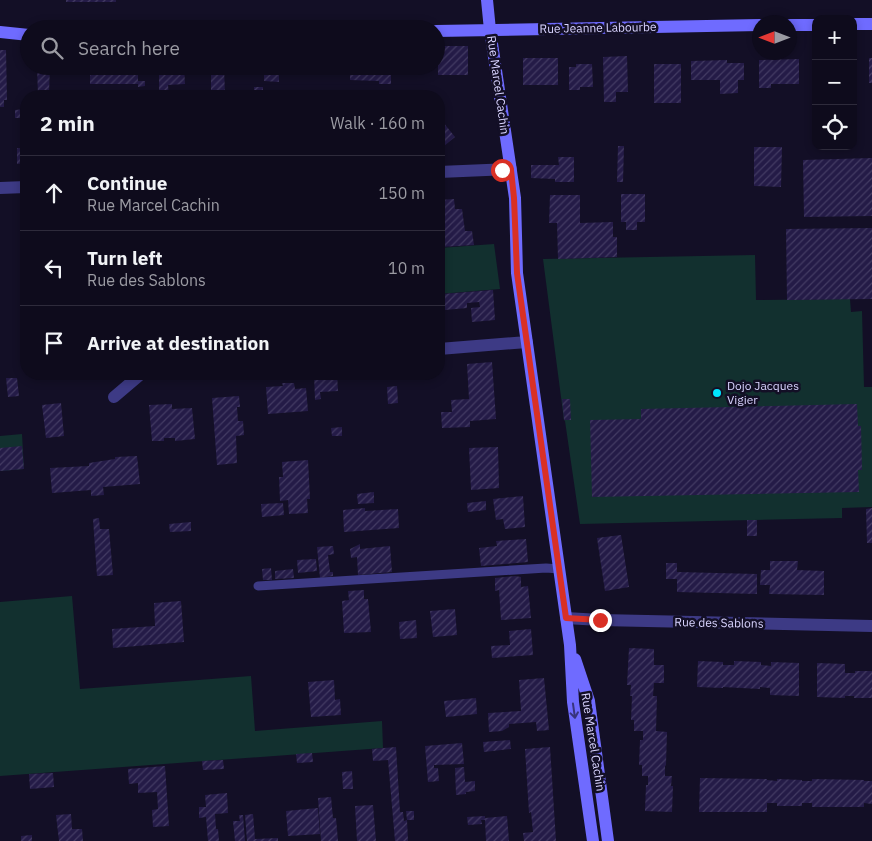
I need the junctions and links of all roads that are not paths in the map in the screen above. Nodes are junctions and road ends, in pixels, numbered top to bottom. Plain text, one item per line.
1 (487, 0) edge
2 (812, 24) edge
3 (857, 24) edge
4 (872, 24) edge
5 (752, 25) edge
6 (797, 25) edge
7 (490, 30) junction
8 (445, 31) edge
9 (0, 32) edge
10 (20, 33) edge
11 (511, 170) junction
12 (445, 172) edge
13 (20, 187) edge
14 (0, 188) edge
15 (527, 342) junction
16 (445, 348) edge
17 (133, 380) edge
18 (114, 397) dead end
19 (559, 569) junction
20 (258, 586) dead end
21 (566, 618) junction
22 (872, 626) edge
23 (570, 645) junction
24 (593, 841) edge
25 (608, 841) edge

1 - 7 street, Rue Marcel Cachin
2 - 6 street
3 - 4 street
5 - 7 street, Rue Jeanne Labourbe
7 - 8 street, Rue Jeanne Labourbe
7 - 11 street, Rue Marcel Cachin
9 - 10 street
11 - 12 street
11 - 15 street, Rue Marcel Cachin
13 - 14 street
15 - 16 street
15 - 19 street, Rue Marcel Cachin
17 - 18 street
19 - 20 lane
19 - 21 street, Rue Marcel Cachin
21 - 22 street, Rue des Sablons
21 - 23 street, Rue Marcel Cachin
23 -> 24 street, Rue Marcel Cachin
23 - 25 street, Rue Marcel Cachin

